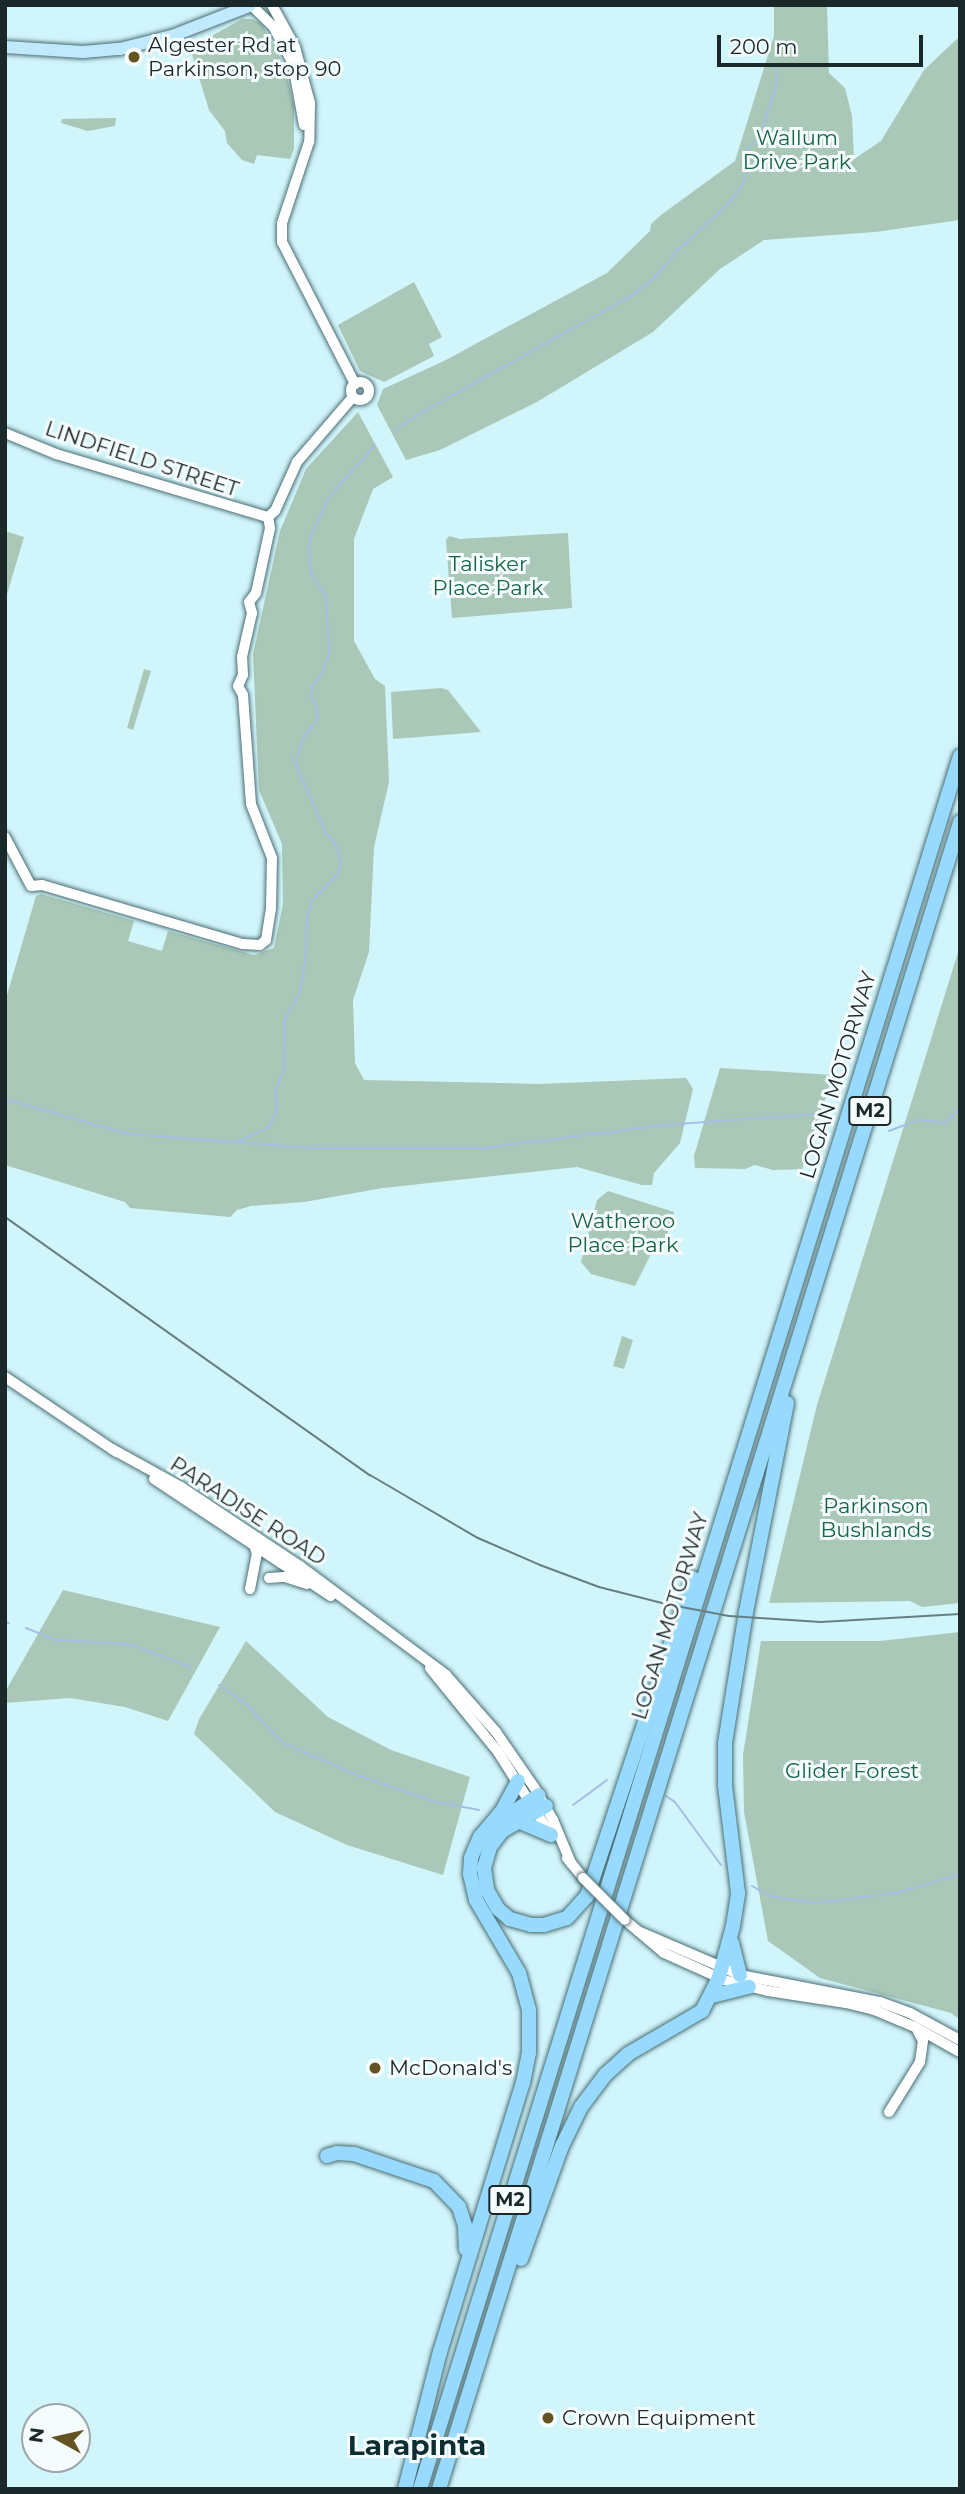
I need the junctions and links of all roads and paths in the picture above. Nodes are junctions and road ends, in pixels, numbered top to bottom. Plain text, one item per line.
1 (272, 5) edge
2 (253, 6) edge
3 (227, 9) edge
4 (5, 47) edge
5 (302, 160) junction
6 (355, 384) junction
7 (353, 397) junction
8 (5, 433) edge
9 (268, 517) junction
10 (960, 756) edge
11 (960, 822) edge
12 (5, 837) edge
13 (791, 1363) junction
14 (5, 1377) edge
15 (765, 1380) junction
16 (112, 1449) junction
17 (254, 1545) junction
18 (269, 1578) dead end
19 (318, 1587) junction
20 (250, 1589) dead end
21 (359, 1612) junction
22 (405, 1643) junction
23 (519, 1781) junction
24 (538, 1803) junction
25 (497, 1817) junction
26 (518, 1821) junction
27 (551, 1835) junction
28 (571, 1863) junction
29 (731, 1938) junction
30 (720, 1973) junction
31 (740, 1975) junction
32 (749, 1987) junction
33 (712, 1996) junction
34 (915, 2027) junction
35 (960, 2040) edge
36 (960, 2052) edge
37 (889, 2112) dead end
38 (327, 2156) dead end
39 (466, 2264) junction
40 (471, 2387) junction
41 (405, 2489) edge
42 (419, 2489) edge
43 (439, 2489) edge

1 - 5 street
2 - 3 main road
2 - 5 street
3 - 4 main road
5 - 6 street
6 - 7 street
6 - 7 street
7 - 9 street
8 - 9 street, LINDFIELD STREET
9 - 12 street
10 - 15 highway, LOGAN MOTORWAY / M2
11 - 13 highway, LOGAN MOTORWAY / M2
13 - 29 highway
13 - 40 highway, LOGAN MOTORWAY / M2
14 - 16 street, PARADISE ROAD
15 - 26 highway
15 - 42 highway, LOGAN MOTORWAY / M2
16 - 17 street, PARADISE ROAD
16 - 21 street, PARADISE ROAD
17 - 19 street, PARADISE ROAD
17 - 20 street
18 - 19 street
19 - 21 street, PARADISE ROAD
21 - 22 street, PARADISE ROAD
22 - 23 street, PARADISE ROAD
22 - 24 street, PARADISE ROAD
23 - 24 street, PARADISE ROAD
23 - 25 highway
24 - 25 highway
24 - 26 highway
24 - 27 street, PARADISE ROAD
24 - 28 street, PARADISE ROAD
25 - 39 highway
26 - 27 highway
27 - 28 street, PARADISE ROAD
28 - 30 street, PARADISE ROAD, bridge
29 - 30 highway
29 - 31 highway
30 - 31 street, PARADISE ROAD
30 - 32 street, PARADISE ROAD
30 - 33 highway
31 - 35 street, PARADISE ROAD
32 - 33 highway
32 - 34 street, PARADISE ROAD
33 - 40 highway
34 - 36 street, PARADISE ROAD
34 - 37 street
38 - 39 highway
39 - 41 highway
40 - 43 highway, LOGAN MOTORWAY / M2

